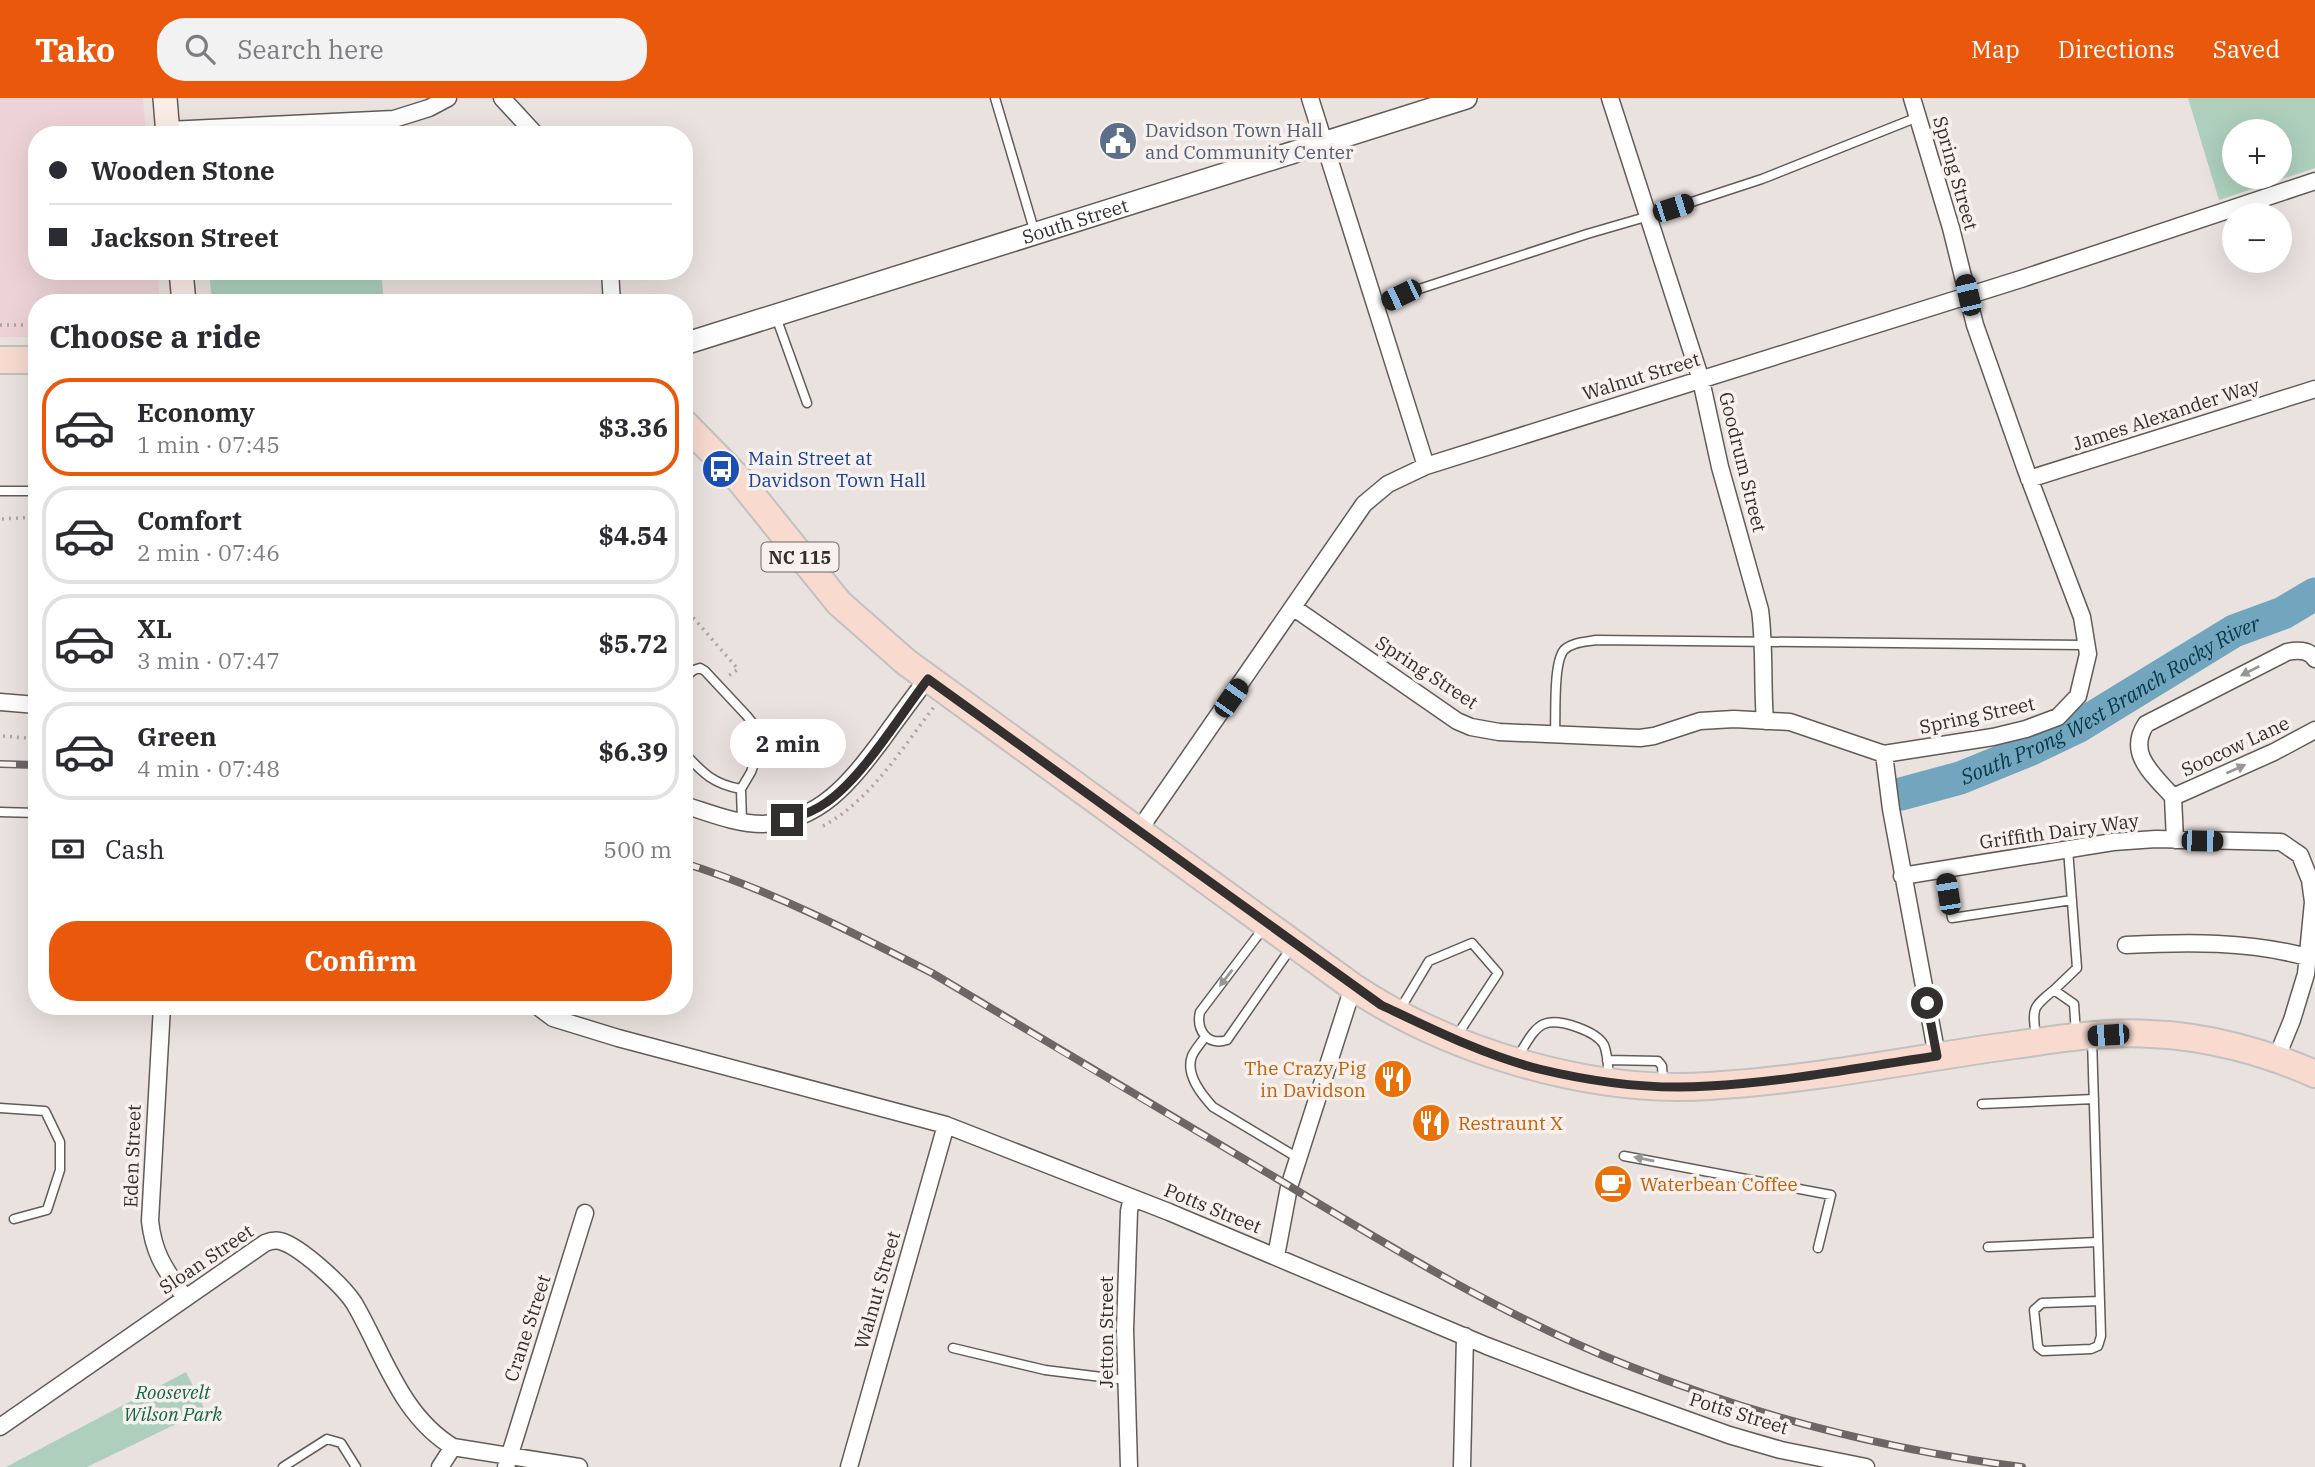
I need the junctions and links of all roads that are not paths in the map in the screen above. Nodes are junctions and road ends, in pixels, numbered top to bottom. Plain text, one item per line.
1 (165, 98) edge
2 (447, 98) edge
3 (502, 98) edge
4 (995, 98) edge
5 (1310, 98) edge
6 (1466, 98) edge
7 (1610, 98) edge
8 (1912, 98) edge
9 (1918, 117) junction
10 (167, 126) edge
11 (272, 126) edge
12 (528, 126) edge
13 (1325, 143) junction
14 (2315, 181) edge
15 (1649, 216) junction
16 (1035, 233) junction
17 (1968, 295) junction
18 (1376, 307) junction
19 (776, 315) junction
20 (693, 341) edge
21 (0, 360) edge
22 (28, 360) edge
23 (1701, 380) junction
24 (2315, 389) edge
25 (807, 403) dead end
26 (693, 432) edge
27 (1426, 466) junction
28 (2029, 479) junction
29 (0, 491) edge
30 (28, 491) edge
31 (1294, 608) junction
32 (1762, 643) junction
33 (2086, 645) junction
34 (2314, 657) edge
35 (693, 671) edge
36 (928, 679) junction
37 (0, 702) edge
38 (28, 704) edge
39 (1765, 721) junction
40 (2315, 730) edge
41 (1555, 734) junction
42 (1884, 754) junction
43 (693, 761) edge
44 (741, 789) junction
45 (2174, 797) junction
46 (693, 808) edge
47 (0, 812) edge
48 (28, 813) edge
49 (742, 822) junction
50 (1139, 830) junction
51 (2175, 840) junction
52 (2068, 849) junction
53 (1944, 869) junction
54 (1902, 876) junction
55 (2072, 900) junction
56 (1267, 924) junction
57 (1294, 944) junction
58 (2126, 945) dead end
59 (2307, 957) junction
60 (1353, 987) junction
61 (2054, 990) junction
62 (1397, 1013) junction
63 (161, 1015) edge
64 (549, 1015) edge
65 (1205, 1037) junction
66 (2084, 1037) junction
67 (1454, 1040) junction
68 (2036, 1043) junction
69 (1937, 1056) junction
70 (2276, 1059) junction
71 (1515, 1062) junction
72 (1608, 1071) junction
73 (2315, 1074) edge
74 (2094, 1099) junction
75 (1982, 1104) dead end
76 (0, 1108) edge
77 (946, 1125) junction
78 (1624, 1156) dead end
79 (1298, 1158) junction
80 (1132, 1198) junction
81 (585, 1213) dead end
82 (13, 1219) dead end
83 (2098, 1242) junction
84 (1988, 1247) dead end
85 (1818, 1248) dead end
86 (1276, 1256) junction
87 (185, 1298) junction
88 (2100, 1301) junction
89 (1465, 1336) junction
90 (953, 1348) dead end
91 (1126, 1380) junction
92 (0, 1426) edge
93 (453, 1447) junction
94 (507, 1461) edge
95 (283, 1467) edge
96 (356, 1467) edge
97 (440, 1467) edge
98 (579, 1467) edge
99 (849, 1467) edge
100 (1129, 1467) edge
101 (1462, 1467) edge
102 (1866, 1467) edge

1 - 10 main road
2 - 11 street
3 - 12 street
4 - 16 lane
5 - 13 street
6 - 13 street, South Street
7 - 15 street, Goodrum Street
8 - 9 street, Spring Street
9 - 15 lane
9 - 17 street, Spring Street
13 - 16 street, South Street
13 - 18 street
14 - 17 street, Walnut Street
15 - 18 lane
15 - 23 street, Goodrum Street
16 - 19 street, South Street
17 - 23 street, Walnut Street
17 - 28 street, Spring Street
18 - 27 street
19 - 20 street, South Street
19 - 25 lane
21 - 22 main road
23 - 27 street, Walnut Street
23 - 32 street, Goodrum Street
24 - 28 street, James Alexander Way
26 - 36 main road, NC 115
27 - 31 street, Walnut Street
28 - 33 street, Spring Street
29 - 30 lane
31 - 41 street, Spring Street
31 - 50 street, Walnut Street
32 - 33 lane
32 - 39 street, Goodrum Street
32 - 41 lane
33 - 42 street, Spring Street
34 -> 45 street
35 - 44 lane
36 - 49 street
36 - 50 main road, NC 115
37 - 38 street
39 - 41 street, Spring Street
39 - 42 street, Spring Street
45 -> 40 street, Soocow Lane
42 - 54 street
43 - 44 lane
44 - 49 lane
45 - 51 street, Soocow Lane
46 - 49 street
47 - 48 lane
50 - 56 main road, NC 115
51 - 52 street, Griffith Dairy Way
51 - 59 street, Griffith Dairy Way
52 - 53 street, Griffith Dairy Way
52 - 55 lane
53 - 54 street, Griffith Dairy Way
53 - 55 lane
54 - 69 street
55 - 61 lane
56 - 57 main road, NC 115
56 -> 65 lane
57 - 60 main road, NC 115
57 - 65 lane
58 - 59 street
59 - 70 street, Griffith Dairy Way
60 - 62 main road, NC 115
60 - 79 street
61 - 66 lane
61 - 68 lane
62 - 67 main road, NC 115
62 - 67 lane
63 - 87 street, Eden Street
64 - 77 street, Potts Street
65 - 79 lane
66 - 68 main road, NC 115
66 - 70 main road, NC 115
66 - 74 lane
67 - 71 main road, NC 115
68 - 69 main road, NC 115
69 - 72 main road, NC 115
70 - 73 main road, NC 115
71 - 72 main road, NC 115
71 - 72 lane
74 - 75 lane
74 - 83 lane
76 - 82 lane
77 - 80 street, Potts Street
77 - 99 street, Walnut Street
85 -> 78 lane
79 - 86 street
80 - 86 street, Potts Street
80 - 91 street, Jetton Street
81 - 94 street, Crane Street
83 - 84 lane
83 - 88 lane
86 - 89 street, Potts Street
87 - 92 street, Sloan Street
87 - 93 street, Sloan Street
88 - 88 lane
89 - 101 street
89 - 102 street, Potts Street
90 - 91 lane
91 - 100 street, Jetton Street
93 - 94 street
93 - 97 street
94 - 98 street
95 - 96 lane

